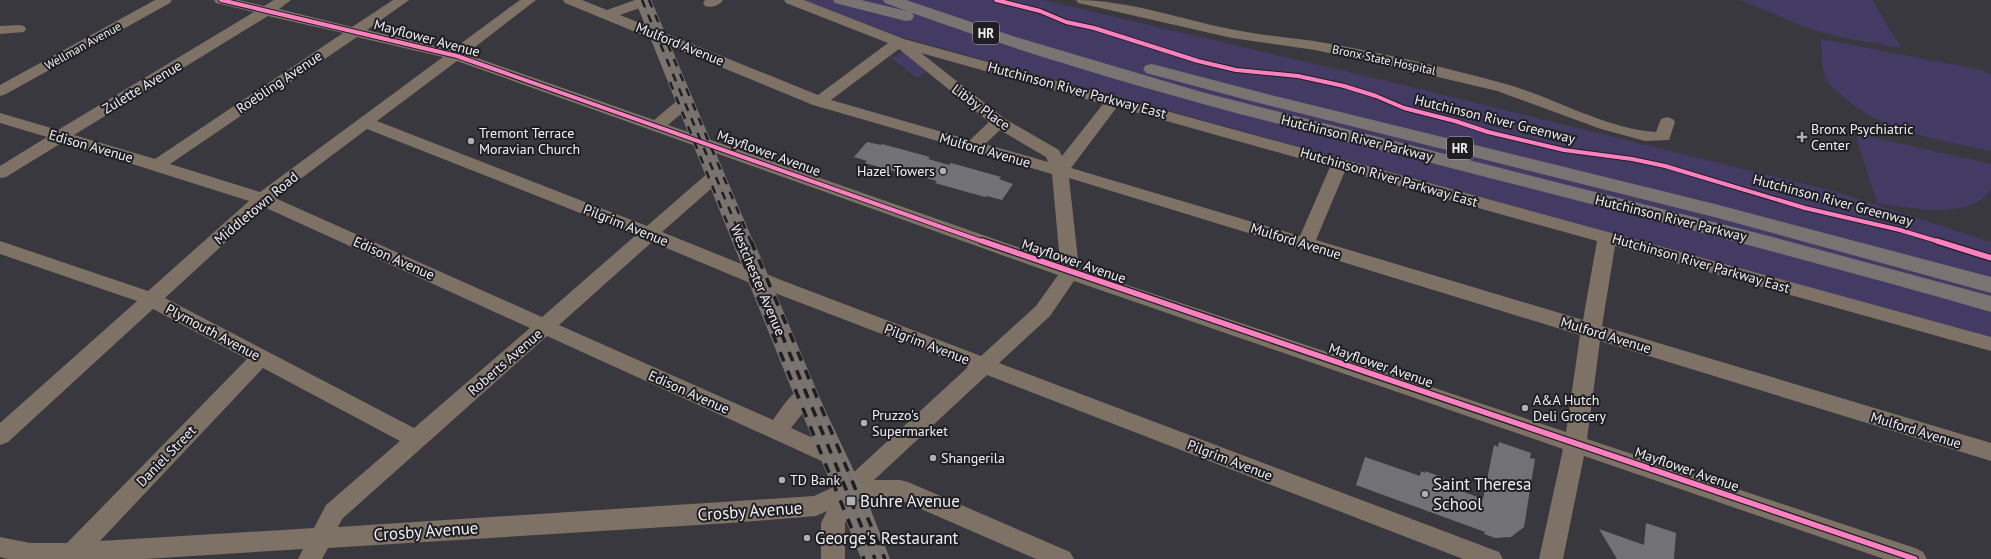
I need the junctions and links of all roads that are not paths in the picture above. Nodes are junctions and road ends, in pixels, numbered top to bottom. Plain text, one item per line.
1 (165, 0) edge
2 (221, 0) edge
3 (284, 0) edge
4 (402, 0) edge
5 (529, 0) edge
6 (570, 0) edge
7 (791, 0) edge
8 (841, 0) edge
9 (891, 0) edge
10 (933, 0) edge
11 (1083, 0) edge
12 (643, 1) edge
13 (267, 10) junction
14 (607, 15) junction
15 (19, 29) dead end
16 (0, 30) edge
17 (356, 31) junction
18 (656, 34) junction
19 (899, 42) junction
20 (457, 56) junction
21 (1082, 64) junction
22 (0, 91) edge
23 (1114, 100) junction
24 (819, 102) junction
25 (684, 103) junction
26 (0, 118) edge
27 (999, 122) junction
28 (1667, 122) dead end
29 (366, 123) junction
30 (656, 127) junction
31 (59, 137) junction
32 (700, 141) junction
33 (973, 146) junction
34 (1340, 163) junction
35 (157, 165) junction
36 (1060, 171) junction
37 (0, 173) edge
38 (715, 176) junction
39 (262, 199) junction
40 (650, 234) junction
41 (1608, 237) junction
42 (1306, 243) junction
43 (0, 247) edge
44 (1070, 273) junction
45 (757, 278) junction
46 (1991, 285) edge
47 (151, 299) junction
48 (1991, 304) edge
49 (545, 327) junction
50 (1591, 331) junction
51 (1991, 344) edge
52 (260, 358) junction
53 (983, 366) junction
54 (806, 395) junction
55 (8, 417) edge
56 (776, 432) junction
57 (0, 436) edge
58 (417, 440) junction
59 (1575, 444) junction
60 (1991, 452) edge
61 (834, 457) junction
62 (850, 490) junction
63 (319, 538) junction
64 (0, 547) edge
65 (72, 554) junction
66 (310, 559) edge
67 (833, 559) edge
68 (876, 559) edge
69 (1062, 559) edge
70 (1491, 559) edge
71 (1551, 559) edge
72 (1915, 559) edge

1 - 22 street, Wellman Avenue
2 - 13 street, Mayflower Avenue
3 - 13 street, Zulette Avenue
4 - 17 street, Roebling Avenue
5 - 20 street, Middletown Road
6 - 14 street, Mulford Avenue
7 - 19 street, Hutchinson River Parkway East
8 - 21 highway
9 - 21 highway, Hutchinson River Parkway / HR
10 - 46 highway, Hutchinson River Parkway / HR
11 - 28 street, Bronx State Hospital
12 - 14 street, Mulford Avenue
12 - 18 main road, Westchester Avenue
13 - 17 street, Mayflower Avenue
13 - 31 street, Zulette Avenue
14 - 18 street, Mulford Avenue
15 - 16 street
17 - 20 street, Mayflower Avenue
17 - 35 street, Roebling Avenue
18 - 24 street, Mulford Avenue
18 - 25 main road, Westchester Avenue
19 - 23 street, Hutchinson River Parkway East
19 - 24 street
19 - 27 street, Libby Place
20 - 29 street, Middletown Road
20 - 30 street, Mayflower Avenue
21 - 48 highway, Hutchinson River Parkway / HR
23 - 34 street, Hutchinson River Parkway East
23 - 36 street
24 - 33 street, Mulford Avenue
25 - 30 street
25 - 32 main road, Westchester Avenue
26 - 31 street, Edison Avenue
27 - 33 street
27 - 36 street, Libby Place
29 - 39 street, Middletown Road
29 - 40 street, Pilgrim Avenue
30 - 32 street, Mayflower Avenue
31 - 35 street, Edison Avenue
31 - 37 street, Zulette Avenue
32 - 38 main road, Westchester Avenue
32 - 44 street, Mayflower Avenue
33 - 36 street, Mulford Avenue
34 - 41 street, Hutchinson River Parkway East
34 - 42 street
35 - 39 street, Edison Avenue
36 - 42 street, Mulford Avenue
36 - 44 street
38 - 40 street, Roberts Avenue
38 - 45 main road, Westchester Avenue
39 - 47 street, Middletown Road
39 - 49 street, Edison Avenue
40 - 45 street, Pilgrim Avenue
40 - 49 street, Roberts Avenue
41 - 50 street
41 - 51 street, Hutchinson River Parkway East
42 - 50 street, Mulford Avenue
43 - 47 street, Plymouth Avenue
44 - 53 street
44 - 59 street, Mayflower Avenue
45 - 53 street, Pilgrim Avenue
45 - 54 main road, Westchester Avenue
47 - 52 street, Plymouth Avenue
47 - 55 street, Middletown Road
49 - 56 street, Edison Avenue
49 - 58 street, Roberts Avenue
50 - 59 street
50 - 60 street, Mulford Avenue
52 - 58 street, Plymouth Avenue
52 - 65 street, Daniel Street
53 - 62 street
53 - 70 street, Pilgrim Avenue
54 - 56 street
54 - 61 main road, Westchester Avenue
55 - 57 street, Middletown Road
56 - 61 street, Edison Avenue
58 - 63 street, Roberts Avenue
59 - 71 street
59 - 72 street, Mayflower Avenue
61 - 62 main road, Westchester Avenue
62 - 63 street, Crosby Avenue
62 - 67 street
62 - 68 main road, Westchester Avenue
62 - 69 street
63 - 65 street, Crosby Avenue
63 - 66 street, Roberts Avenue
64 - 65 street, Crosby Avenue

